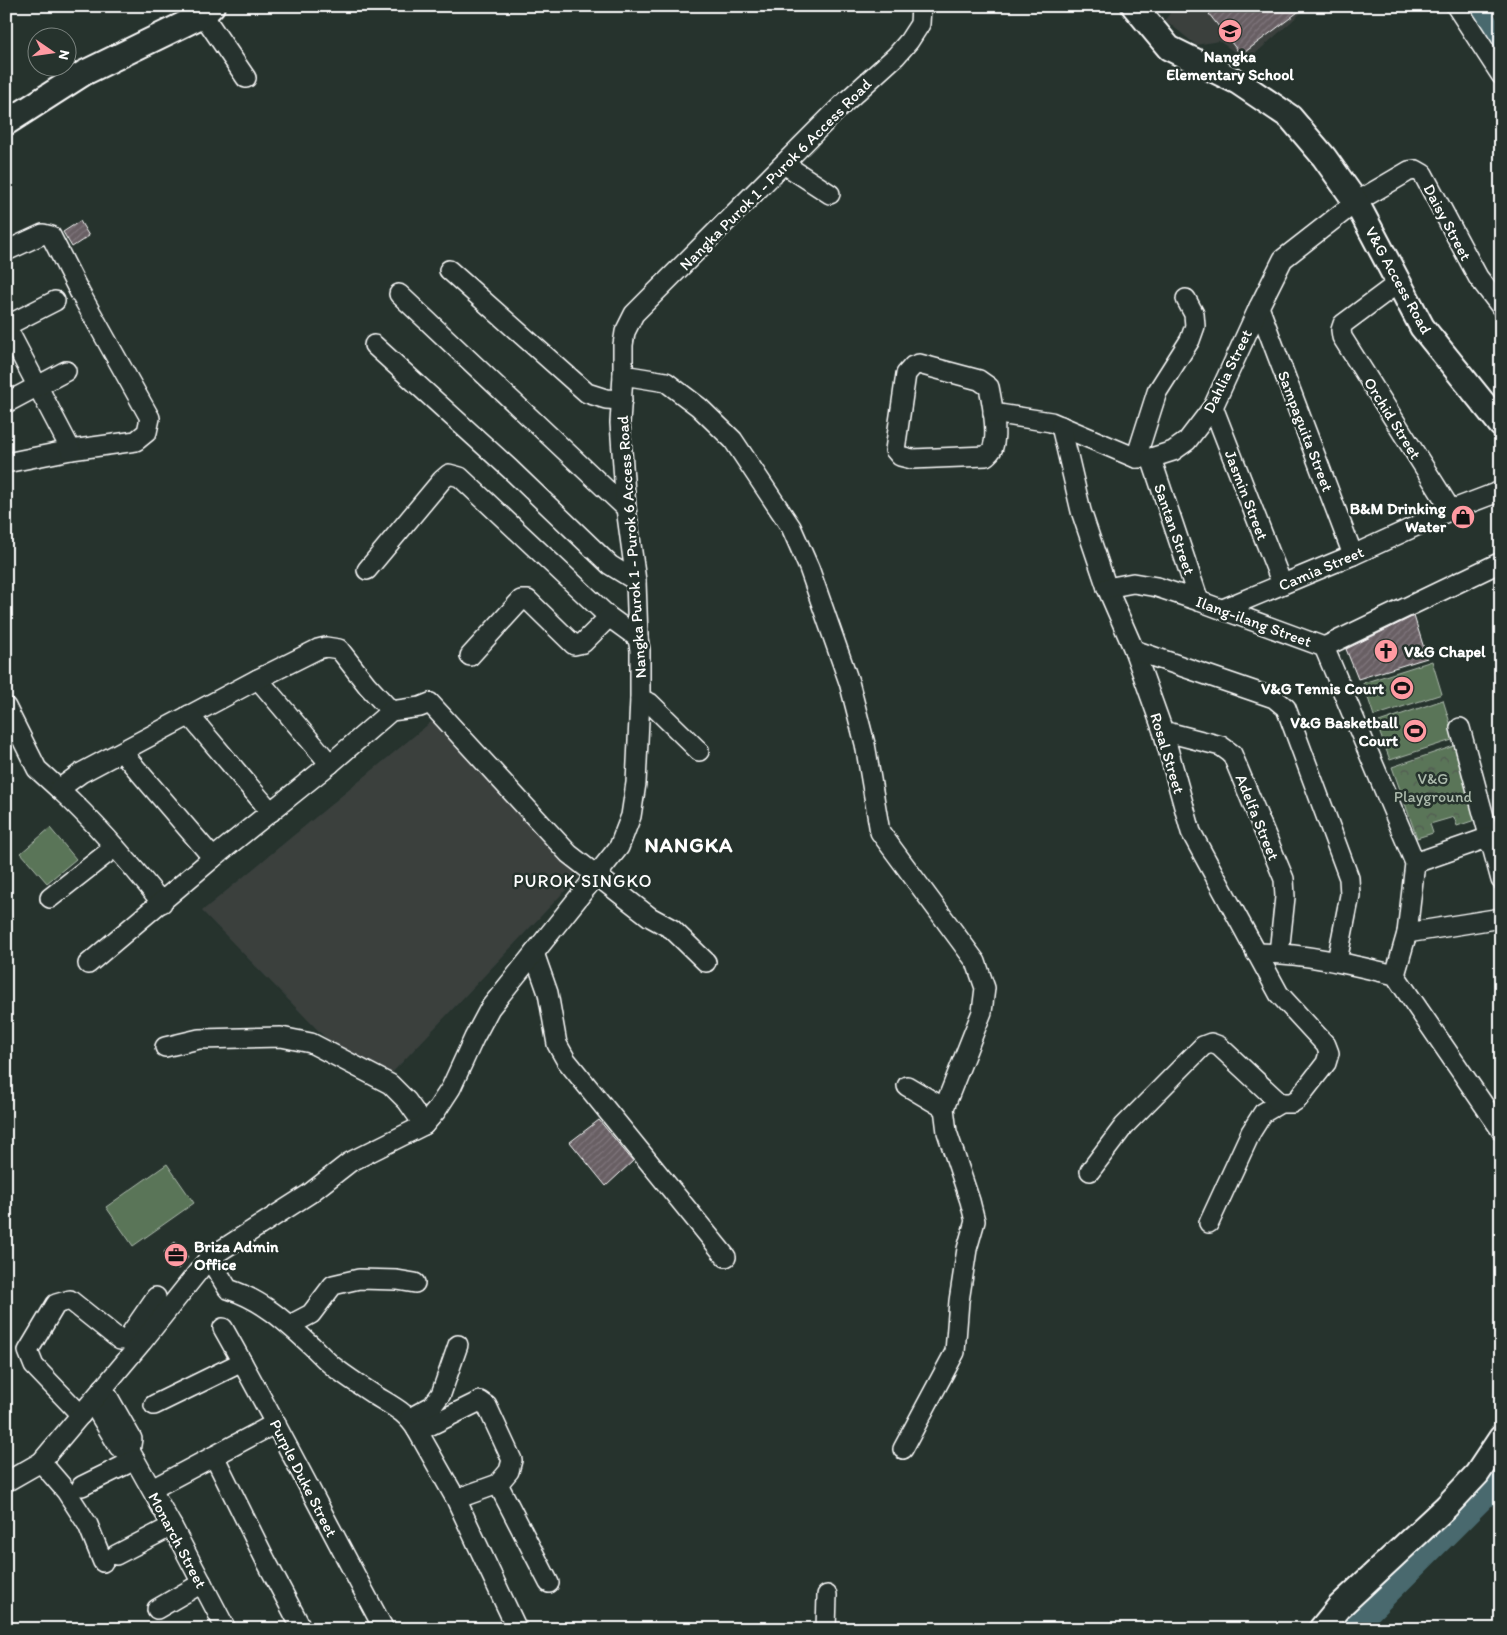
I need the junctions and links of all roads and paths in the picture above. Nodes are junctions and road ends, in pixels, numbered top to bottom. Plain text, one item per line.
1 (921, 6) edge
2 (1134, 6) edge
3 (1456, 6) edge
4 (208, 10) edge
5 (1501, 74) edge
6 (246, 78) dead end
7 (6, 123) edge
8 (784, 164) junction
9 (830, 194) dead end
10 (1356, 202) junction
11 (6, 251) edge
12 (449, 270) dead end
13 (1398, 283) junction
14 (399, 294) dead end
15 (1186, 299) dead end
16 (55, 301) dead end
17 (1259, 306) junction
18 (1501, 307) edge
19 (6, 326) edge
20 (374, 345) dead end
21 (66, 371) dead end
22 (623, 374) junction
23 (38, 387) junction
24 (622, 400) junction
25 (6, 403) edge
26 (1213, 407) junction
27 (993, 413) junction
28 (1501, 425) edge
29 (1061, 426) junction
30 (71, 450) junction
31 (1143, 458) junction
32 (6, 463) edge
33 (1501, 491) edge
34 (626, 508) junction
35 (1451, 510) junction
36 (1353, 555) junction
37 (1501, 562) edge
38 (367, 570) dead end
39 (636, 581) junction
40 (1282, 584) junction
41 (1108, 588) junction
42 (1199, 601) junction
43 (1223, 610) junction
44 (608, 617) junction
45 (638, 638) junction
46 (1324, 647) junction
47 (1134, 650) junction
48 (470, 656) dead end
49 (258, 679) junction
50 (640, 699) junction
51 (7, 711) edge
52 (391, 711) junction
53 (190, 715) junction
54 (1460, 728) dead end
55 (1163, 731) junction
56 (699, 751) dead end
57 (122, 752) junction
58 (330, 764) junction
59 (59, 789) junction
60 (271, 812) junction
61 (1490, 837) junction
62 (114, 847) junction
63 (213, 858) junction
64 (1415, 863) junction
65 (597, 875) junction
66 (1501, 880) edge
67 (50, 898) dead end
68 (162, 902) junction
69 (1501, 918) edge
70 (1407, 933) junction
71 (534, 953) junction
72 (1256, 953) junction
73 (1279, 953) junction
74 (1337, 961) junction
75 (706, 962) dead end
76 (88, 964) dead end
77 (1395, 975) junction
78 (165, 1047) dead end
79 (907, 1086) dead end
80 (1280, 1103) junction
81 (944, 1108) junction
82 (424, 1125) junction
83 (1501, 1130) edge
84 (1090, 1171) dead end
85 (1209, 1223) dead end
86 (726, 1257) dead end
87 (210, 1258) junction
88 (415, 1283) dead end
89 (156, 1297) dead end
90 (290, 1325) junction
91 (223, 1328) dead end
92 (458, 1345) dead end
93 (242, 1362) junction
94 (92, 1402) junction
95 (154, 1405) dead end
96 (276, 1423) junction
97 (414, 1424) junction
98 (1501, 1438) edge
99 (903, 1449) dead end
100 (133, 1456) junction
101 (214, 1456) junction
102 (41, 1462) junction
103 (6, 1482) edge
104 (498, 1484) junction
105 (82, 1486) dead end
106 (152, 1490) junction
107 (456, 1499) junction
108 (172, 1526) junction
109 (202, 1583) junction
110 (549, 1583) dead end
111 (827, 1595) dead end
112 (157, 1609) dead end
113 (226, 1629) edge
114 (302, 1629) edge
115 (384, 1629) edge
116 (517, 1629) edge
117 (826, 1629) edge
118 (1321, 1629) edge

1 - 8 street, Nangka Purok 1 - Purok 6 Access Road
2 - 10 street, V&G Access Road
3 - 5 street
4 - 6 street
4 - 7 street
8 - 9 street
8 - 22 street, Nangka Purok 1 - Purok 6 Access Road
10 - 13 street, V&G Access Road
10 - 17 street, Dahlia Street
10 - 18 street, Daisy Street
11 - 30 street
12 - 24 street
13 - 28 street, V&G Access Road
13 - 35 street, Orchid Street
14 - 34 street
15 - 31 street
16 - 19 street
17 - 26 street, Dahlia Street
17 - 36 street, Sampaguita Street
19 - 23 street
20 - 39 street
21 - 23 street
22 - 24 street, Nangka Purok 1 - Purok 6 Access Road
22 - 81 street
23 - 25 street
23 - 30 street
24 - 34 street, Nangka Purok 1 - Purok 6 Access Road
26 - 31 street, Dahlia Street
26 - 40 street, Jasmin Street
27 - 27 street
27 - 29 street
29 - 31 street
29 - 41 street, Rosal Street
30 - 32 street
31 - 42 street, Santan Street
33 - 35 street, Camia Street
34 - 39 street, Nangka Purok 1 - Purok 6 Access Road
35 - 36 street, Camia Street
36 - 40 street, Camia Street
37 - 46 street
38 - 44 street
39 - 45 street, Nangka Purok 1 - Purok 6 Access Road
40 - 43 street, Camia Street
41 - 42 street, Ilang-ilang Street
41 - 47 street, Rosal Street
42 - 43 street, Ilang-ilang Street
43 - 46 street, Ilang-ilang Street
44 - 45 street
44 - 48 street
45 - 50 street, Nangka Purok 1 - Purok 6 Access Road
46 - 64 street, Ilang-ilang Street
47 - 55 street, Rosal Street
47 - 74 street
49 - 52 street
49 - 53 street
49 - 58 street
50 - 56 street
50 - 65 street, Nangka Purok 1 - Purok 6 Access Road
51 - 59 street
52 - 58 street
52 - 65 street
53 - 57 street
53 - 60 street
54 - 61 street
55 - 72 street, Rosal Street
55 - 73 street, Adelfa Street
57 - 59 street
57 - 63 street
58 - 60 street
59 - 62 street
60 - 63 street
61 - 64 street
61 - 66 street
62 - 67 street
62 - 68 street
63 - 68 street
64 - 70 street, Ilang-ilang Street
65 - 71 street, Nangka Purok 1 - Purok 6 Access Road
65 - 75 street
68 - 76 street
69 - 70 street
70 - 77 street, Ilang-ilang Street
71 - 82 street, Nangka Purok 1 - Purok 6 Access Road
71 - 86 street
72 - 73 street
72 - 80 street, Rosal Street
73 - 74 street
74 - 77 street
77 - 83 street
78 - 82 street
79 - 81 street
80 - 84 street
80 - 85 street
81 - 99 street
82 - 87 street, Nangka Purok 1 - Purok 6 Access Road
87 - 90 street
87 - 94 street, Nangka Purok 1 - Purok 6 Access Road
88 - 90 street
89 - 94 street, Monarch Street
90 - 97 street
91 - 93 street, Purple Duke Street
92 - 97 street
93 - 95 street
93 - 96 street, Purple Duke Street
94 - 100 street, Monarch Street
94 - 102 street, Nangka Purok 1 - Purok 6 Access Road
96 - 101 street
96 - 115 street, Purple Duke Street
97 - 104 street
97 - 107 street
98 - 118 street
100 - 105 street
100 - 106 street, Monarch Street
101 - 106 street
101 - 114 street
102 - 103 street, Nangka Purok 1 - Purok 6 Access Road
102 - 108 street
104 - 107 street
104 - 110 street
106 - 108 street, Monarch Street
107 - 116 street
108 - 109 street, Monarch Street
109 - 112 street
109 - 113 street, Monarch Street
111 - 117 street

